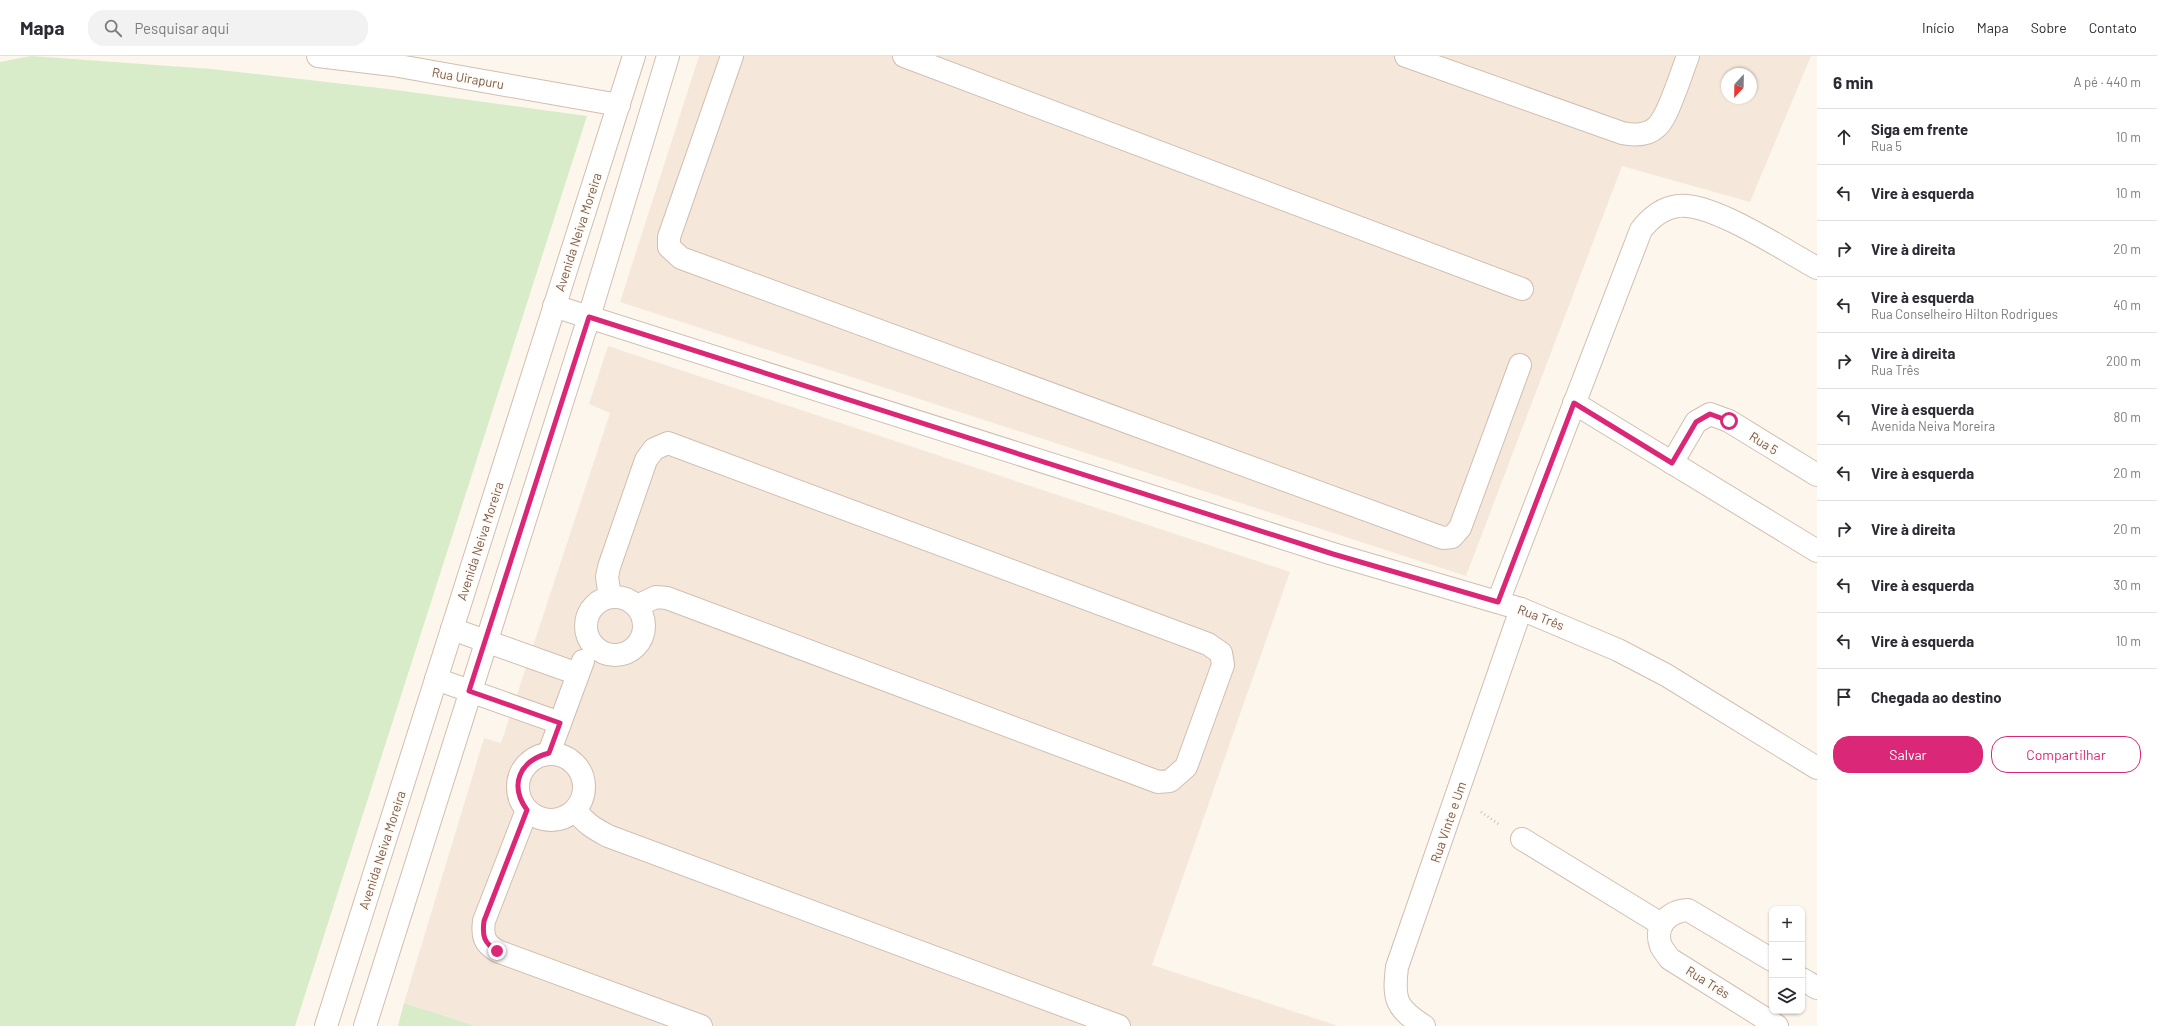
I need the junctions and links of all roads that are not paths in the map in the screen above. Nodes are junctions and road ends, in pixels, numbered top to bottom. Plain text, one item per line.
1 (318, 56) edge
2 (634, 56) edge
3 (668, 56) edge
4 (732, 56) edge
5 (904, 56) edge
6 (1406, 56) edge
7 (1688, 56) edge
8 (394, 60) edge
9 (619, 104) junction
10 (1817, 268) edge
11 (1522, 289) dead end
12 (554, 306) junction
13 (589, 317) junction
14 (1520, 365) dead end
15 (1574, 403) junction
16 (1672, 463) junction
17 (1817, 475) edge
18 (1817, 551) edge
19 (610, 597) junction
20 (1498, 602) junction
21 (637, 606) junction
22 (1521, 609) junction
23 (452, 629) junction
24 (485, 641) junction
25 (596, 649) junction
26 (578, 674) junction
27 (436, 679) junction
28 (469, 691) junction
29 (560, 723) junction
30 (549, 753) junction
31 (1817, 768) edge
32 (527, 810) junction
33 (576, 810) junction
34 (1522, 839) road end
35 (1661, 924) junction
36 (1769, 958) edge
37 (1805, 981) edge
38 (1817, 988) edge
39 (326, 1026) edge
40 (365, 1026) edge
41 (701, 1026) edge
42 (1119, 1026) edge
43 (1424, 1026) edge
44 (1777, 1026) edge

1 - 8 street, Rua Uirapuru
2 - 9 street, Avenida Neiva Moreira
3 - 13 street
4 - 14 street
5 - 11 street
6 - 7 street
8 - 9 street, Rua Uirapuru
9 - 12 street, Avenida Neiva Moreira
10 - 15 street
12 - 13 street, Rua Três
12 - 23 street, Avenida Neiva Moreira
13 - 20 street, Rua Três
13 - 24 street
15 - 16 street
15 - 20 street
16 - 17 street, Rua 5
16 - 18 street
19 - 21 street
19 - 21 street
19 - 25 street
20 - 22 street, Rua Três
21 - 25 street
22 - 31 street, Rua Três
22 - 43 street, Rua Vinte e Um
23 - 24 street
23 - 27 street, Avenida Neiva Moreira
24 - 26 street
24 - 28 street
25 - 26 street
26 - 29 street
27 - 28 street
27 - 39 street, Avenida Neiva Moreira
28 - 29 street
28 - 40 street
29 - 30 street
30 - 32 street
30 - 33 street
32 - 33 street
32 - 41 street
33 - 42 street
34 - 35 street
35 - 36 street
35 - 44 street, Rua Três
37 - 38 street

